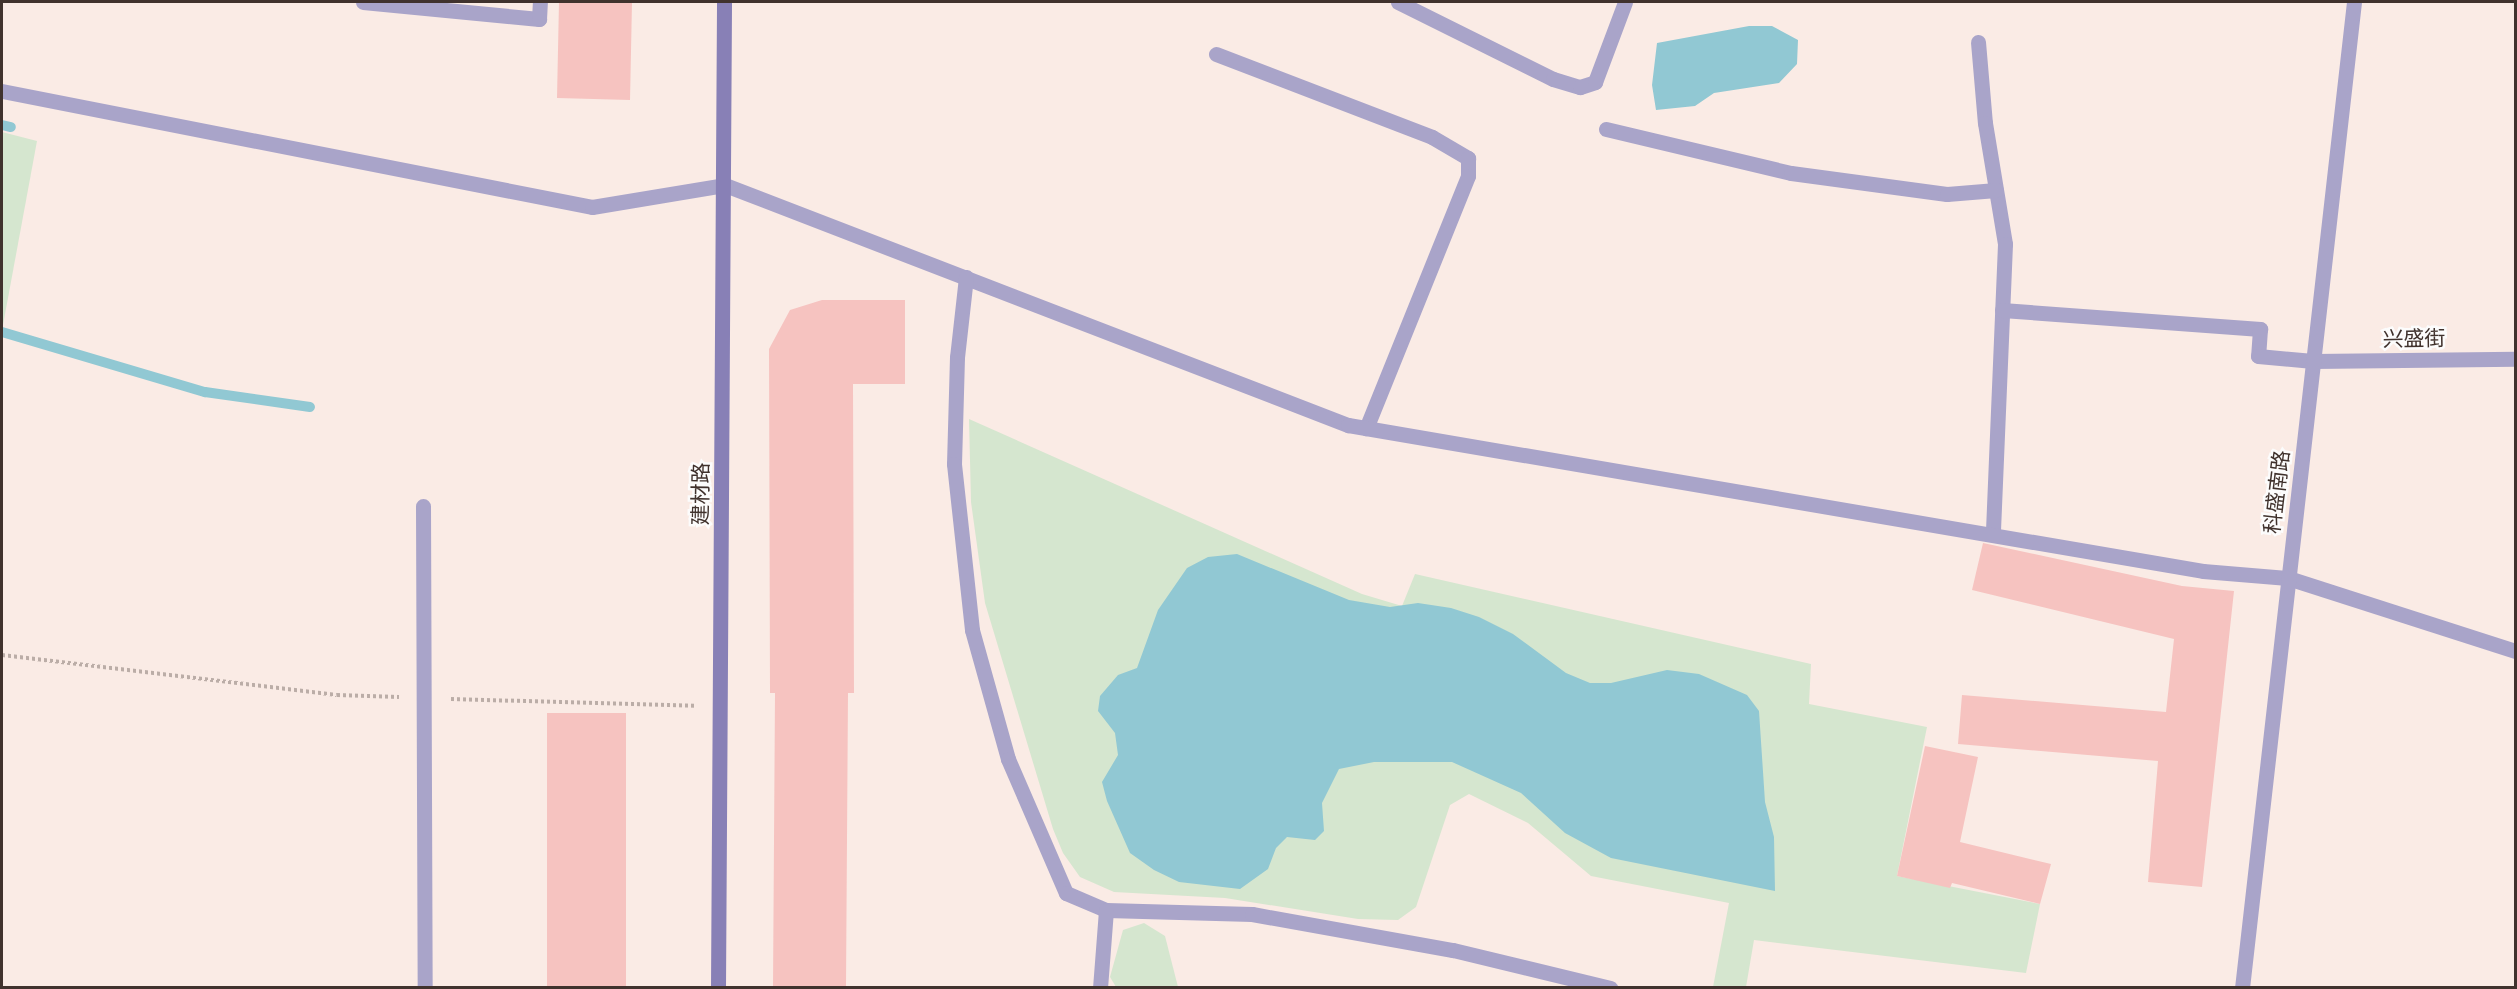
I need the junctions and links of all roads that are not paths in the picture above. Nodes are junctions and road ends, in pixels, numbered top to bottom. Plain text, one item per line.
1 (363, 2) edge
2 (540, 2) edge
3 (724, 2) edge
4 (1398, 2) edge
5 (1626, 2) edge
6 (2354, 2) edge
7 (1978, 42) dead end
8 (1216, 54) dead end
9 (2, 91) edge
10 (1606, 129) dead end
11 (725, 185) junction
12 (1996, 190) junction
13 (966, 277) junction
14 (2002, 310) junction
15 (2516, 359) edge
16 (2313, 361) junction
17 (1366, 428) junction
18 (423, 506) dead end
19 (1993, 532) junction
20 (2288, 578) junction
21 (2516, 651) edge
22 (1106, 910) junction
23 (424, 987) edge
24 (718, 987) edge
25 (1100, 987) edge
26 (1610, 987) edge
27 (2242, 987) edge

1 - 2 street
3 - 11 street, 建材路
4 - 5 street
6 - 16 street, 科盛南路
7 - 12 street
8 - 17 street
9 - 11 street
10 - 12 street
11 - 13 street
11 - 24 street, 建材路
12 - 14 street
13 - 17 street
13 - 22 street
14 - 16 street, 兴盛街
14 - 19 street
15 - 16 street, 兴盛街
16 - 20 street, 科盛南路
17 - 19 street
18 - 23 street
19 - 20 street
20 - 21 street
20 - 27 street, 科盛南路
22 - 25 street
22 - 26 street

